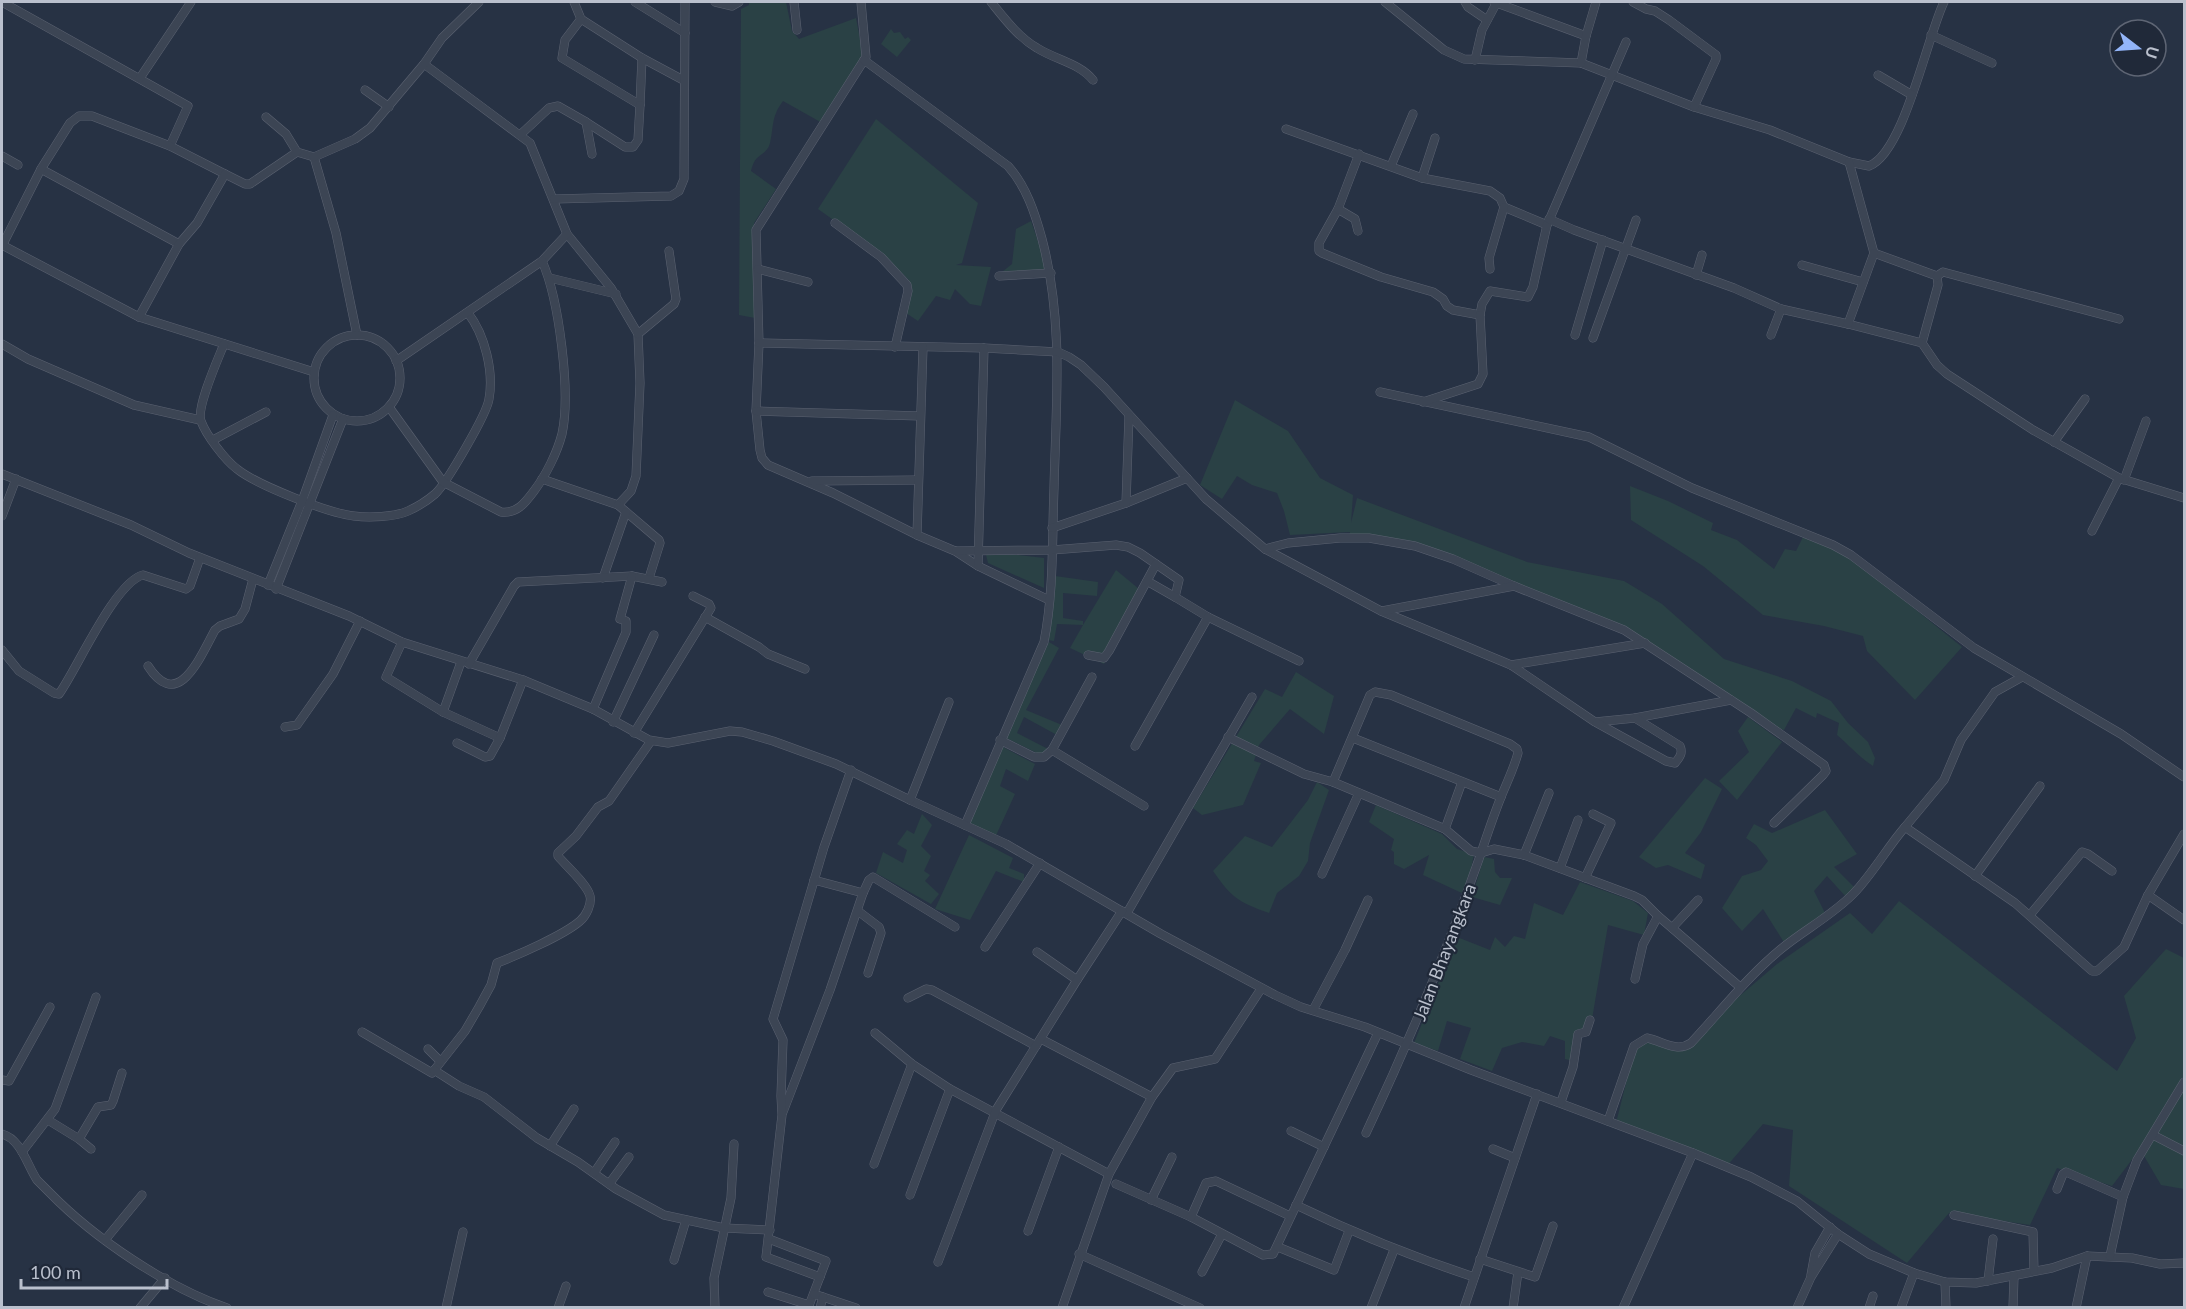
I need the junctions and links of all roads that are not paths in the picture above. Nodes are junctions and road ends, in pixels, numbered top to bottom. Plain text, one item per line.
1 (191, 2) edge
2 (479, 2) edge
3 (574, 2) edge
4 (634, 2) edge
5 (685, 2) edge
6 (715, 2) edge
7 (739, 2) edge
8 (794, 2) edge
9 (861, 2) edge
10 (991, 2) edge
11 (1385, 2) edge
12 (1465, 2) edge
13 (1495, 2) edge
14 (1633, 2) edge
15 (1944, 2) edge
16 (2, 3) edge
17 (1594, 3) edge
18 (581, 19) junction
19 (1487, 20) junction
20 (797, 30) dead end
21 (685, 33) junction
22 (1931, 35) junction
23 (1586, 36) junction
24 (1626, 42) dead end
25 (642, 58) junction
26 (864, 60) junction
27 (1475, 60) junction
28 (1581, 63) junction
29 (1992, 63) dead end
30 (424, 64) junction
31 (1611, 75) junction
32 (1878, 75) dead end
33 (140, 78) junction
34 (683, 80) junction
35 (1093, 81) dead end
36 (365, 90) dead end
37 (1912, 95) junction
38 (640, 105) junction
39 (389, 107) junction
40 (1694, 107) junction
41 (1413, 114) dead end
42 (266, 117) dead end
43 (586, 122) junction
44 (1286, 129) dead end
45 (520, 135) junction
46 (1435, 138) dead end
47 (170, 146) junction
48 (297, 152) junction
49 (592, 154) dead end
50 (1359, 154) junction
51 (2, 156) edge
52 (314, 157) junction
53 (1849, 162) junction
54 (18, 165) dead end
55 (1391, 166) junction
56 (41, 170) junction
57 (225, 174) junction
58 (1422, 177) junction
59 (554, 199) junction
60 (1504, 207) junction
61 (1338, 209) junction
62 (1636, 220) dead end
63 (1548, 222) junction
64 (836, 223) dead end
65 (1358, 231) dead end
66 (567, 234) junction
67 (1603, 240) junction
68 (179, 244) junction
69 (2, 246) edge
70 (1626, 248) junction
71 (669, 251) dead end
72 (1874, 253) junction
73 (1702, 255) dead end
74 (542, 261) junction
75 (1802, 265) dead end
76 (758, 268) junction
77 (1490, 269) dead end
78 (1051, 273) junction
79 (1696, 275) junction
80 (999, 276) dead end
81 (1937, 276) junction
82 (550, 278) junction
83 (808, 282) dead end
84 (1863, 282) junction
85 (616, 294) junction
86 (1781, 309) junction
87 (468, 313) junction
88 (1480, 315) junction
89 (139, 316) junction
90 (2119, 319) dead end
91 (1848, 324) junction
92 (638, 334) junction
93 (357, 335) junction
94 (1575, 335) dead end
95 (1771, 335) dead end
96 (1593, 338) dead end
97 (759, 343) junction
98 (1922, 343) junction
99 (2, 344) edge
100 (224, 344) junction
101 (895, 347) junction
102 (923, 347) junction
103 (984, 348) junction
104 (1058, 352) junction
105 (396, 361) junction
106 (314, 372) junction
107 (1380, 392) dead end
108 (2085, 399) dead end
109 (1422, 403) junction
110 (389, 407) junction
111 (756, 411) junction
112 (266, 412) dead end
113 (333, 414) junction
114 (920, 416) junction
115 (1129, 416) junction
116 (200, 420) junction
117 (343, 420) junction
118 (2146, 421) dead end
119 (213, 440) junction
120 (2054, 442) junction
121 (2, 474) edge
122 (1187, 478) junction
123 (16, 479) junction
124 (542, 479) junction
125 (2121, 479) junction
126 (918, 480) junction
127 (807, 481) junction
128 (443, 482) junction
129 (2184, 498) edge
130 (306, 502) junction
131 (1126, 503) junction
132 (618, 505) junction
133 (626, 513) junction
134 (2, 516) edge
135 (1052, 528) junction
136 (2092, 531) dead end
137 (917, 535) junction
138 (979, 549) junction
139 (1265, 549) junction
140 (955, 550) junction
141 (1052, 550) junction
142 (200, 558) junction
143 (1156, 564) junction
144 (978, 566) junction
145 (632, 576) junction
146 (603, 578) junction
147 (649, 578) junction
148 (253, 579) junction
149 (1147, 581) junction
150 (662, 582) dead end
151 (1514, 586) junction
152 (272, 587) junction
153 (693, 596) dead end
154 (1175, 597) junction
155 (1049, 600) junction
156 (1381, 611) junction
157 (705, 617) junction
158 (1209, 617) junction
159 (360, 621) junction
160 (654, 635) dead end
161 (402, 642) junction
162 (1645, 643) junction
163 (2, 650) edge
164 (1088, 655) dead end
165 (1299, 662) dead end
166 (465, 663) junction
167 (1511, 665) junction
168 (148, 666) dead end
169 (805, 669) dead end
170 (1092, 677) dead end
171 (2022, 677) junction
172 (523, 680) junction
173 (1252, 697) dead end
174 (1731, 700) junction
175 (949, 702) dead end
176 (593, 709) junction
177 (443, 712) junction
178 (1635, 718) junction
179 (613, 722) junction
180 (1595, 722) junction
181 (285, 727) dead end
182 (634, 733) junction
183 (1228, 737) junction
184 (500, 738) junction
185 (1353, 738) junction
186 (1000, 740) junction
187 (651, 741) junction
188 (457, 743) dead end
189 (1135, 746) dead end
190 (1052, 750) junction
191 (851, 770) junction
192 (2184, 777) edge
193 (1333, 782) junction
194 (1462, 782) junction
195 (2040, 786) dead end
196 (1359, 793) junction
197 (1550, 793) dead end
198 (1501, 797) junction
199 (910, 800) junction
200 (1144, 806) dead end
201 (1593, 814) dead end
202 (1578, 820) dead end
203 (1774, 823) dead end
204 (964, 825) junction
205 (1905, 827) junction
206 (1445, 830) junction
207 (2184, 834) edge
208 (1524, 855) junction
209 (1480, 856) junction
210 (1040, 863) junction
211 (1560, 868) junction
212 (2112, 872) dead end
213 (1322, 874) dead end
214 (1975, 876) junction
215 (1585, 878) junction
216 (814, 880) junction
217 (863, 893) junction
218 (2148, 895) junction
219 (1368, 900) dead end
220 (1698, 900) dead end
221 (858, 911) junction
222 (1124, 912) junction
223 (2030, 915) junction
224 (1658, 916) junction
225 (2184, 920) edge
226 (955, 927) dead end
227 (1672, 928) junction
228 (985, 947) dead end
229 (1037, 952) dead end
230 (868, 973) dead end
231 (1635, 979) dead end
232 (1077, 980) junction
233 (1740, 987) junction
234 (1261, 989) junction
235 (96, 998) dead end
236 (908, 998) dead end
237 (50, 1007) dead end
238 (1313, 1011) junction
239 (1590, 1020) dead end
240 (362, 1032) dead end
241 (875, 1033) dead end
242 (1378, 1033) junction
243 (1038, 1043) junction
244 (1407, 1045) junction
245 (428, 1049) dead end
246 (440, 1060) junction
247 (912, 1064) junction
248 (434, 1070) junction
249 (122, 1073) dead end
250 (2, 1080) edge
251 (2184, 1083) edge
252 (950, 1089) junction
253 (1537, 1094) junction
254 (1152, 1097) junction
255 (1561, 1102) junction
256 (574, 1109) dead end
257 (994, 1114) junction
258 (782, 1115) junction
259 (48, 1120) junction
260 (1608, 1121) junction
261 (1291, 1131) dead end
262 (1366, 1133) dead end
263 (2, 1134) edge
264 (2153, 1135) junction
265 (79, 1139) junction
266 (615, 1142) dead end
267 (734, 1144) dead end
268 (550, 1146) junction
269 (1059, 1147) junction
270 (1324, 1148) junction
271 (91, 1149) dead end
272 (1493, 1149) dead end
273 (2184, 1151) edge
274 (22, 1152) junction
275 (1693, 1153) junction
276 (628, 1157) dead end
277 (1172, 1157) dead end
278 (1515, 1158) junction
279 (874, 1164) dead end
280 (594, 1173) junction
281 (1109, 1173) junction
282 (609, 1184) junction
283 (1116, 1184) dead end
284 (2057, 1189) dead end
285 (142, 1195) dead end
286 (910, 1195) dead end
287 (2123, 1197) junction
288 (1151, 1200) junction
289 (1296, 1205) junction
290 (1954, 1215) dead end
291 (1290, 1216) junction
292 (1191, 1217) junction
293 (686, 1220) junction
294 (1552, 1226) dead end
295 (1830, 1227) junction
296 (724, 1228) junction
297 (770, 1230) junction
298 (1028, 1231) dead end
299 (1349, 1231) junction
300 (463, 1232) dead end
301 (1221, 1234) junction
302 (1838, 1234) junction
303 (769, 1239) junction
304 (1993, 1239) dead end
305 (105, 1240) junction
306 (1278, 1247) junction
307 (1394, 1250) junction
308 (1079, 1254) junction
309 (2087, 1256) junction
310 (2110, 1257) junction
311 (1480, 1259) junction
312 (674, 1260) dead end
313 (938, 1262) dead end
314 (2184, 1263) edge
315 (1202, 1272) dead end
316 (1518, 1272) junction
317 (2034, 1272) junction
318 (1914, 1273) junction
319 (2014, 1276) junction
320 (820, 1277) junction
321 (1474, 1277) junction
322 (1811, 1277) junction
323 (165, 1278) junction
324 (1988, 1281) junction
325 (1945, 1282) junction
326 (566, 1286) dead end
327 (768, 1292) dead end
328 (813, 1294) junction
329 (1873, 1296) dead end
330 (823, 1298) junction
331 (809, 1306) edge
332 (140, 1308) edge
333 (227, 1308) edge
334 (446, 1308) edge
335 (558, 1308) edge
336 (715, 1308) edge
337 (820, 1308) edge
338 (856, 1308) edge
339 (1062, 1308) edge
340 (1200, 1308) edge
341 (1371, 1308) edge
342 (1464, 1308) edge
343 (1513, 1308) edge
344 (1623, 1308) edge
345 (1797, 1308) edge
346 (1869, 1308) edge
347 (1901, 1308) edge
348 (1946, 1308) edge
349 (2013, 1308) edge
350 (2076, 1308) edge

1 - 33 street
2 - 30 street
3 - 18 street
4 - 21 street
5 - 21 street
6 - 7 street
8 - 20 street
9 - 26 street
10 - 35 street
11 - 27 street
12 - 19 street
13 - 19 street
13 - 23 street
14 - 40 street
15 - 22 street
16 - 33 street
17 - 23 street
18 - 25 street
18 - 38 street
19 - 27 street
21 - 34 street
22 - 29 street
22 - 37 street
23 - 28 street
24 - 31 street
25 - 34 street
25 - 38 street
26 - 76 street
26 - 78 street
27 - 28 street
28 - 31 street
30 - 39 street
30 - 45 street
31 - 40 street
31 - 63 street
32 - 37 street
33 - 47 street
34 - 59 street
36 - 39 street
37 - 53 street
38 - 43 street
39 - 52 street
40 - 53 street
41 - 55 street
42 - 48 street
43 - 45 street
43 - 49 street
44 - 50 street
45 - 59 street
46 - 58 street
47 - 56 street
47 - 57 street
48 - 52 street
48 - 57 street
50 - 55 street
50 - 61 street
51 - 54 street
52 - 93 street
53 - 72 street
55 - 58 street
56 - 68 street
56 - 69 street
57 - 68 street
58 - 60 street
59 - 66 street
60 - 63 street
60 - 77 street
61 - 65 street
61 - 88 street
62 - 70 street
63 - 67 street
63 - 88 street
64 - 101 street
66 - 74 street
66 - 85 street
67 - 70 street
67 - 94 street
68 - 89 street
69 - 89 street
70 - 79 street
70 - 96 street
71 - 92 street
72 - 81 street
72 - 84 street
73 - 79 street
74 - 82 street
74 - 87 street
75 - 84 street
76 - 83 street
76 - 97 street
78 - 80 street
78 - 104 street
79 - 86 street
81 - 90 street
81 - 98 street
82 - 85 street
82 - 124 street
84 - 91 street
85 - 92 street
86 - 91 street
86 - 95 street
87 - 105 street
87 - 128 street
88 - 109 street
89 - 100 street
91 - 98 street
92 - 132 street
93 - 105 street
93 - 106 street
97 - 101 street
97 - 111 street
98 - 120 street
99 - 116 street
100 - 106 street
100 - 116 street
101 - 102 street
102 - 103 street
102 - 114 street
103 - 104 street
103 - 138 street
104 - 115 street
104 - 135 street
105 - 110 street
106 - 113 street
107 - 109 street
108 - 120 street
109 - 171 street
110 - 117 street
110 - 128 street
111 - 114 street
111 - 127 street
112 - 119 street
113 - 117 street
113 - 130 street
114 - 126 street
115 - 122 street
115 - 131 street
116 - 119 street
117 - 130 street
118 - 125 street
119 - 130 street
120 - 125 street
121 - 123 street
122 - 131 street
122 - 139 street
123 - 134 street
123 - 142 street
124 - 128 street
124 - 132 street
125 - 129 street
125 - 136 street
126 - 127 street
126 - 137 street
127 - 137 street
128 - 130 street
130 - 152 street
131 - 135 street
132 - 133 street
133 - 146 street
133 - 147 street
135 - 141 street
137 - 140 street
138 - 140 street
138 - 141 street
138 - 144 street
139 - 151 street
139 - 156 street
140 - 144 street
141 - 143 street
141 - 155 street
142 - 148 street
142 - 163 street
143 - 149 street
143 - 154 street
144 - 155 street
145 - 146 street
145 - 147 street
145 - 176 street
146 - 166 street
147 - 150 street
148 - 152 street
148 - 168 street
149 - 154 street
149 - 164 street
151 - 156 street
151 - 162 street
152 - 159 street
153 - 157 street
154 - 158 street
155 - 186 street
156 - 167 street
157 - 169 street
157 - 182 street
158 - 165 street
158 - 189 street
159 - 161 street
159 - 181 street
160 - 179 street
161 - 166 street
161 - 177 street
162 - 167 street
162 - 174 street
166 - 172 street
166 - 177 street
167 - 180 street
170 - 190 street
171 - 192 street
171 - 205 street
172 - 176 street
172 - 184 street
173 - 183 street
174 - 178 street
174 - 203 street
175 - 199 street
176 - 179 street
177 - 184 street
178 - 180 street
178 - 180 street
179 - 182 street
182 - 187 street
183 - 193 street
183 - 222 street
184 - 188 street
185 - 193 street
185 - 194 street
185 - 198 street, Jalan Bhayangkara
186 - 190 street
186 - 204 street
187 - 191 street
187 - 246 street
190 - 200 street
191 - 199 street
191 - 216 street
193 - 196 street
194 - 198 street
194 - 206 street
195 - 214 street
196 - 206 street
196 - 213 street
197 - 208 street
198 - 209 street, Jalan Bhayangkara
199 - 204 street
201 - 215 street
202 - 211 street
204 - 210 street
205 - 214 street
205 - 233 street
206 - 209 street
207 - 218 street
208 - 209 street
208 - 211 street
209 - 244 street, Jalan Bhayangkara
210 - 222 street
210 - 228 street
211 - 215 street
212 - 223 street
214 - 223 street
215 - 224 street
216 - 217 street
216 - 258 street
217 - 221 street
217 - 226 street
218 - 223 street
218 - 225 street
219 - 238 street
220 - 227 street
221 - 230 street
221 - 258 street
222 - 232 street
222 - 234 street
224 - 227 street
224 - 231 street
227 - 233 street
229 - 232 street
232 - 243 street
233 - 260 street
234 - 238 street
234 - 254 street
235 - 259 street
236 - 243 street
237 - 250 street
238 - 242 street
239 - 255 street
240 - 248 street
241 - 247 street
242 - 244 street
242 - 270 street
243 - 254 street
243 - 257 street
244 - 253 street
244 - 262 street, Jalan Bhayangkara
245 - 246 street
246 - 248 street
247 - 252 street
247 - 279 street
248 - 268 street
249 - 265 street
251 - 264 street
252 - 257 street
252 - 286 street
253 - 255 street
253 - 278 street
254 - 281 street
255 - 260 street
256 - 268 street
257 - 269 street
257 - 313 street
258 - 297 street
259 - 265 street
259 - 274 street
260 - 275 street
261 - 270 street
263 - 274 street
264 - 273 street
264 - 287 street
265 - 271 street
266 - 280 street
267 - 296 street
268 - 280 street
269 - 281 street
269 - 298 street
270 - 289 street
272 - 278 street
274 - 305 street
275 - 295 street
275 - 344 street
276 - 282 street
277 - 288 street
278 - 311 street
280 - 282 street
281 - 308 street
282 - 293 street
283 - 288 street
284 - 287 street
285 - 305 street
287 - 310 street
288 - 292 street
289 - 291 street
289 - 299 street
290 - 317 street
291 - 292 street
291 - 306 street
292 - 301 street
293 - 296 street
293 - 312 street
294 - 316 street
295 - 302 street
295 - 322 street
296 - 297 street
296 - 336 street
297 - 303 street
299 - 306 street
299 - 307 street
300 - 334 street
301 - 306 street
301 - 315 street
302 - 318 street
302 - 322 street
303 - 320 street
303 - 320 street
304 - 324 street
305 - 323 street
307 - 321 street
307 - 341 street
308 - 339 street
308 - 340 street
309 - 310 street
309 - 317 street
309 - 350 street
310 - 314 street
311 - 316 street
311 - 321 street
316 - 343 street
317 - 319 street
318 - 325 street
318 - 347 street
319 - 324 street
319 - 349 street
320 - 328 street
321 - 342 street
322 - 345 street
323 - 332 street
323 - 333 street
324 - 325 street
325 - 348 street
326 - 335 street
327 - 331 street
328 - 330 street
328 - 331 street
329 - 346 street
330 - 337 street
330 - 338 street

